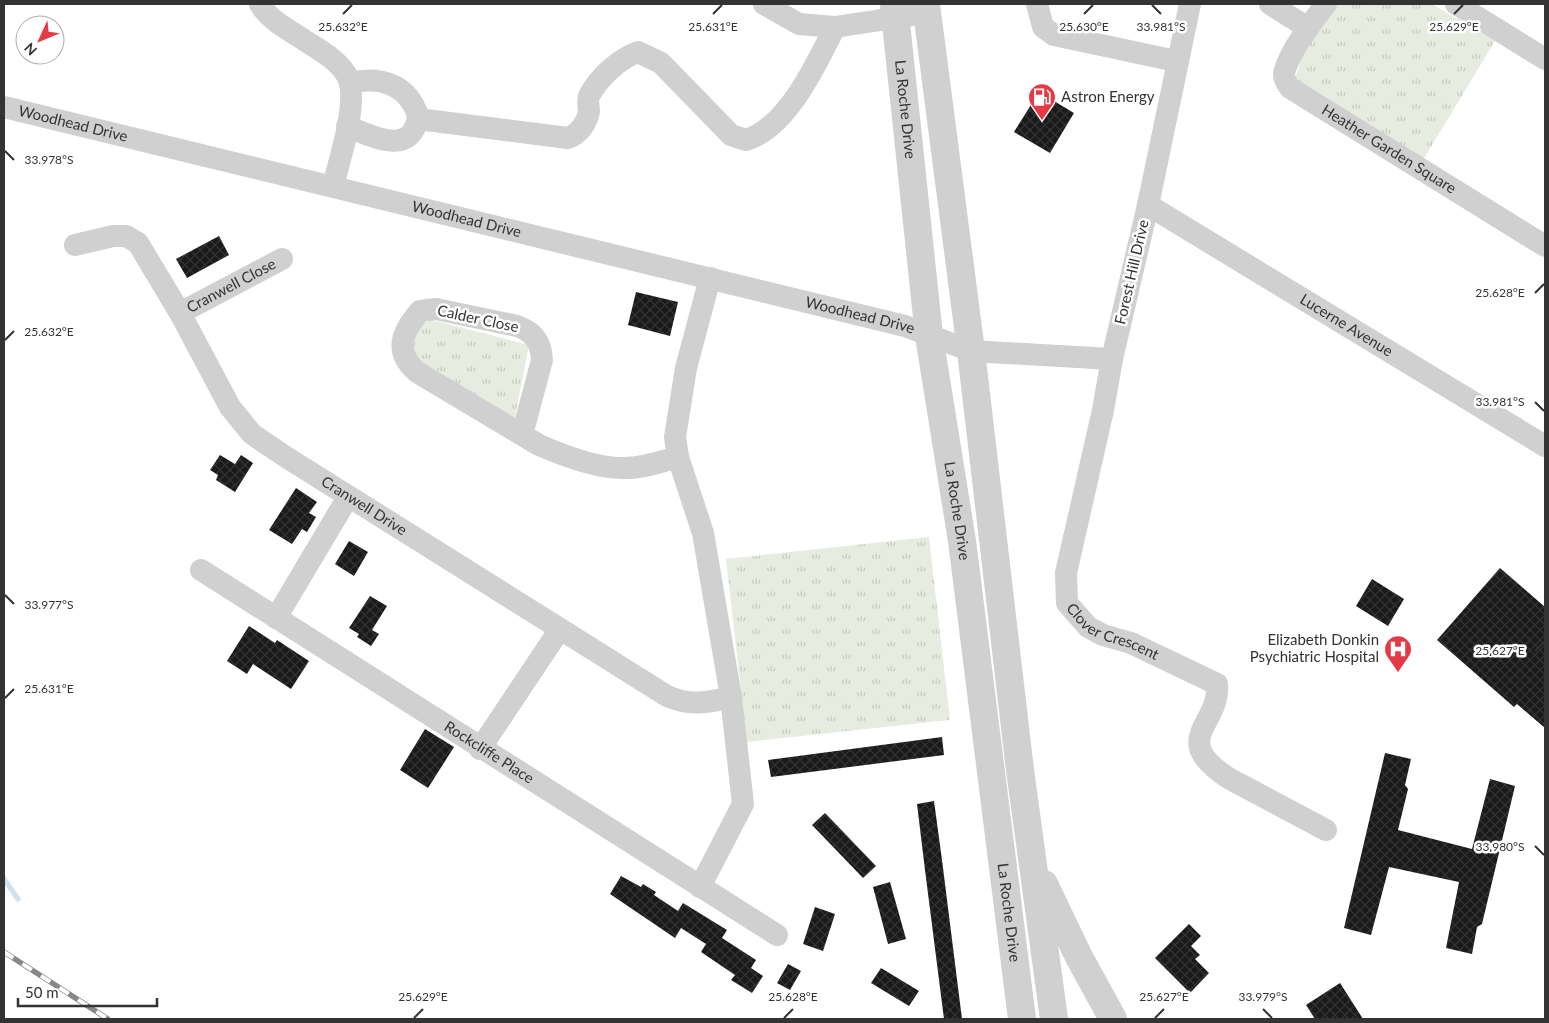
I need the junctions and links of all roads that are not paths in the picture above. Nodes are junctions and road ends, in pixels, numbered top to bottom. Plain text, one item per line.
1 (260, 4) edge
2 (764, 4) edge
3 (1037, 4) edge
4 (1190, 4) edge
5 (1270, 4) edge
6 (1326, 4) edge
7 (1456, 4) edge
8 (926, 8) edge
9 (895, 10) edge
10 (835, 27) junction
11 (1308, 28) junction
12 (1545, 59) edge
13 (1176, 61) junction
14 (350, 83) junction
15 (4, 107) edge
16 (418, 119) junction
17 (347, 126) junction
18 (332, 186) junction
19 (1148, 205) junction
20 (76, 245) dead end
21 (1545, 246) edge
22 (282, 258) dead end
23 (710, 278) junction
24 (180, 313) junction
25 (930, 336) junction
26 (971, 351) junction
27 (1112, 359) junction
28 (522, 435) junction
29 (1545, 446) edge
30 (678, 457) junction
31 (348, 497) junction
32 (201, 570) dead end
33 (276, 618) junction
34 (560, 629) junction
35 (731, 697) junction
36 (480, 749) junction
37 (1326, 830) dead end
38 (1034, 862) junction
39 (700, 887) junction
40 (777, 935) dead end
41 (1022, 1019) edge
42 (1054, 1019) edge
43 (1113, 1019) edge

1 - 14 street
2 - 10 street
3 - 13 street
4 - 13 street, Forest Hill Drive
5 - 11 street
6 - 11 street, Heather Garden Square
7 - 12 street
8 - 9 street
8 - 26 street, La Roche Drive
9 - 10 street
9 - 25 street, La Roche Drive
10 - 16 street
11 - 21 street, Heather Garden Square
13 - 19 street, Forest Hill Drive
14 - 16 street
14 - 17 street
15 - 18 street, Woodhead Drive
16 - 17 street
17 - 18 street
18 - 23 street, Woodhead Drive
19 - 27 street, Forest Hill Drive
19 - 29 street, Lucerne Avenue
20 - 24 street, Cranwell Drive
22 - 24 street, Cranwell Close
23 - 25 street, Woodhead Drive
23 - 30 street
24 - 31 street, Cranwell Drive
25 - 26 street
25 - 41 street, La Roche Drive
26 - 27 street
26 - 38 street, La Roche Drive
27 - 37 street, Clover Crescent
28 - 28 street, Calder Close
28 - 30 street, Calder Close
30 - 35 street
31 - 33 street
31 - 34 street, Cranwell Drive
32 - 33 street, Rockcliffe Place
33 - 36 street, Rockcliffe Place
34 - 35 street, Cranwell Drive
34 - 36 street
35 - 39 street
36 - 39 street, Rockcliffe Place
38 - 42 street, La Roche Drive
38 - 43 street
39 - 40 street, Rockcliffe Place

